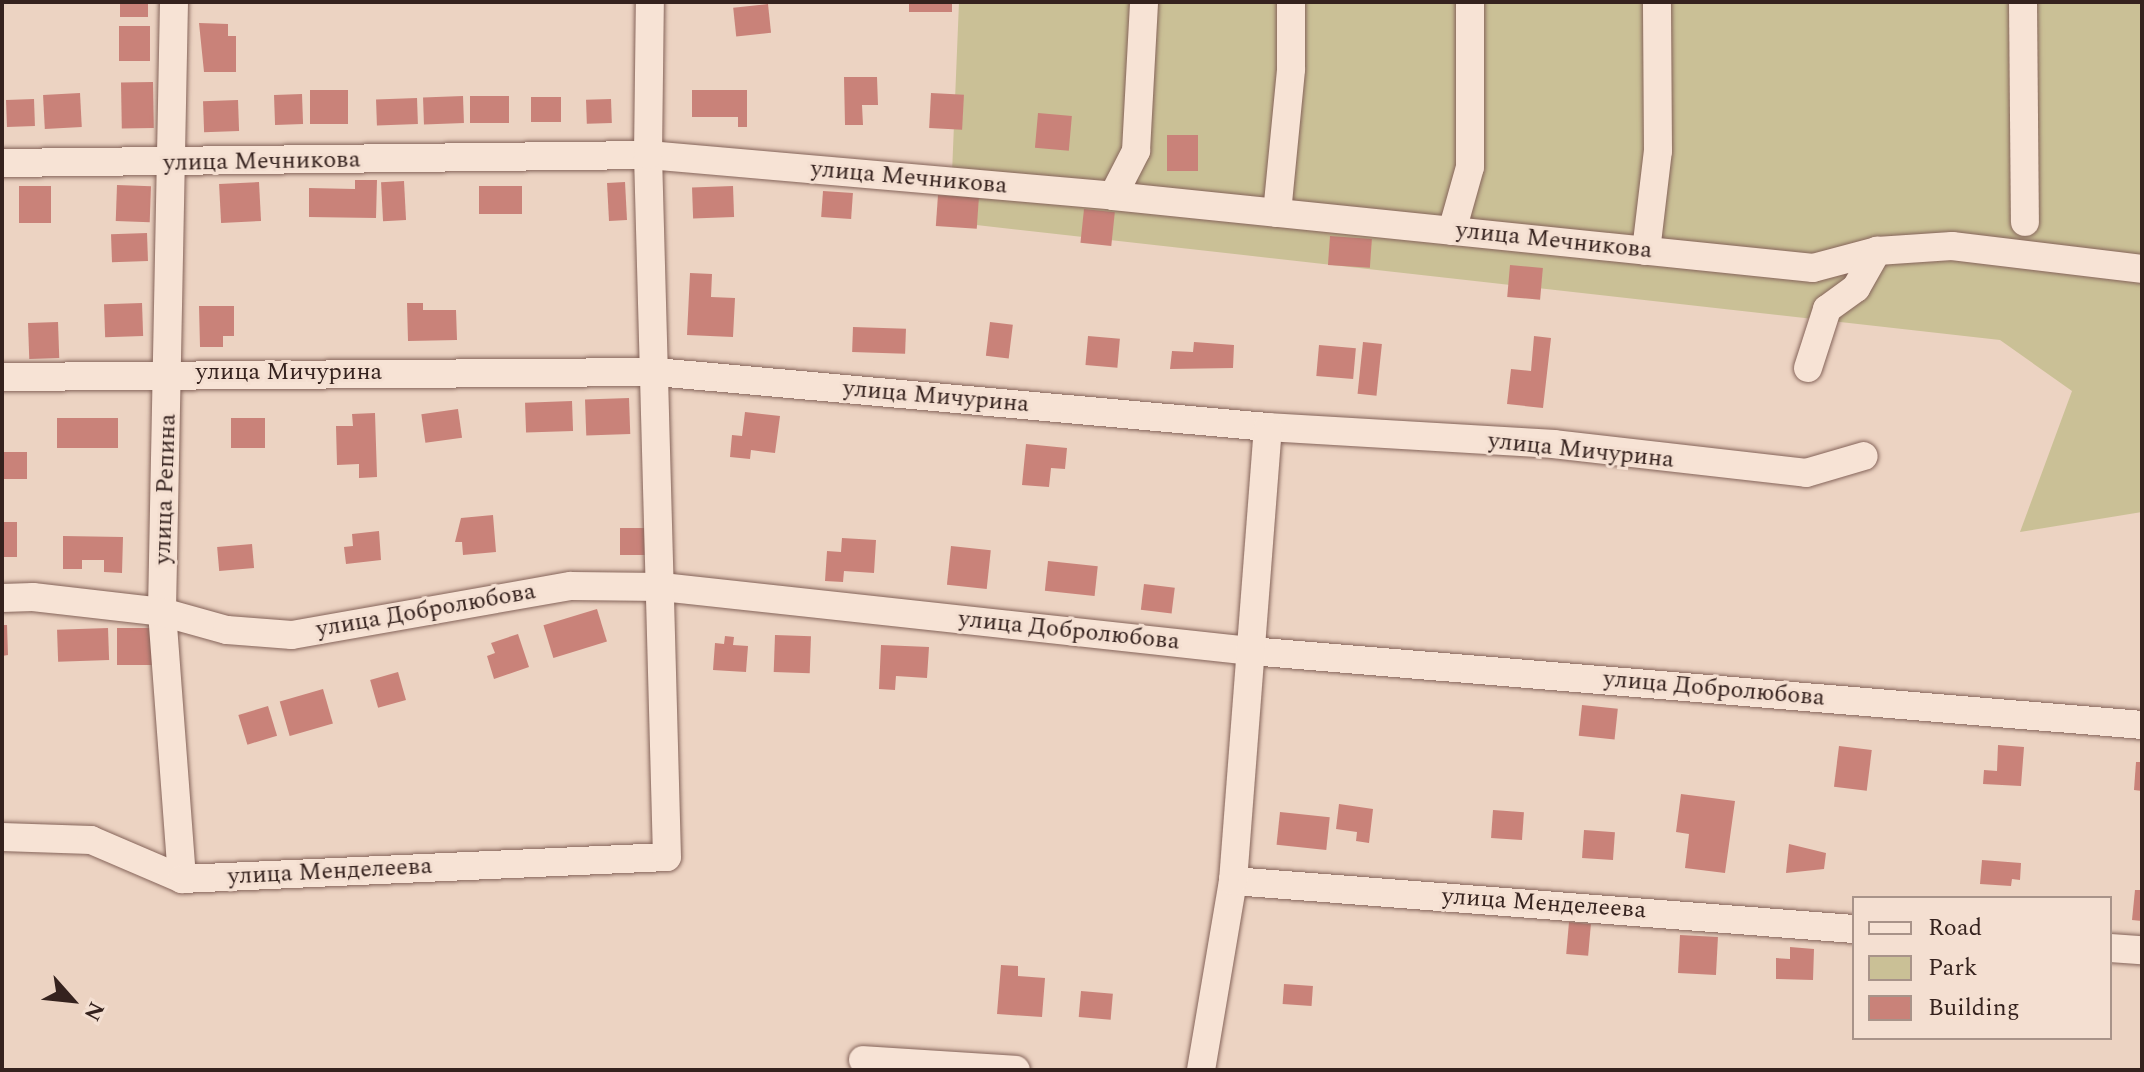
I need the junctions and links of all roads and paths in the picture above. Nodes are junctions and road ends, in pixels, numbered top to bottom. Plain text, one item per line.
1 (174, 2) edge
2 (650, 2) edge
3 (1144, 2) edge
4 (1291, 2) edge
5 (1470, 2) edge
6 (1657, 2) edge
7 (2023, 2) edge
8 (648, 155) junction
9 (2, 163) edge
10 (173, 164) junction
11 (1113, 196) junction
12 (1277, 213) junction
13 (2025, 222) dead end
14 (1452, 231) junction
15 (1646, 251) junction
16 (1877, 251) junction
17 (2142, 269) edge
18 (1808, 368) dead end
19 (656, 372) junction
20 (169, 374) junction
21 (2, 377) edge
22 (1268, 427) junction
23 (1864, 456) dead end
24 (662, 587) junction
25 (2, 598) edge
26 (162, 612) junction
27 (1250, 651) junction
28 (2142, 725) edge
29 (2, 837) edge
30 (182, 879) junction
31 (1233, 881) junction
32 (1852, 929) edge
33 (2112, 948) edge
34 (2142, 950) edge
35 (863, 1060) dead end
36 (1016, 1070) edge
37 (1201, 1070) edge

1 - 10 street, улица Репина
2 - 8 street
3 - 11 street
4 - 12 street
5 - 14 street
6 - 15 street
7 - 13 street
8 - 10 street, улица Мечникова
8 - 11 street, улица Мечникова
8 - 19 street
9 - 10 street, улица Мечникова
10 - 20 street, улица Репина
11 - 12 street, улица Мечникова
12 - 14 street, улица Мечникова
14 - 15 street, улица Мечникова
15 - 16 street, улица Мечникова
16 - 17 street
16 - 18 street
19 - 20 street, улица Мичурина
19 - 22 street, улица Мичурина
19 - 24 street
20 - 21 street, улица Мичурина
20 - 26 street, улица Репина
22 - 23 street, улица Мичурина
22 - 27 street
24 - 26 street, улица Добролюбова
24 - 27 street, улица Добролюбова
24 - 30 street, улица Менделеева
25 - 26 street, улица Добролюбова
26 - 30 street, улица Репина
27 - 28 street, улица Добролюбова
27 - 31 street
29 - 30 street, улица Менделеева
31 - 32 street, улица Менделеева
31 - 37 street
33 - 34 street
35 - 36 street

